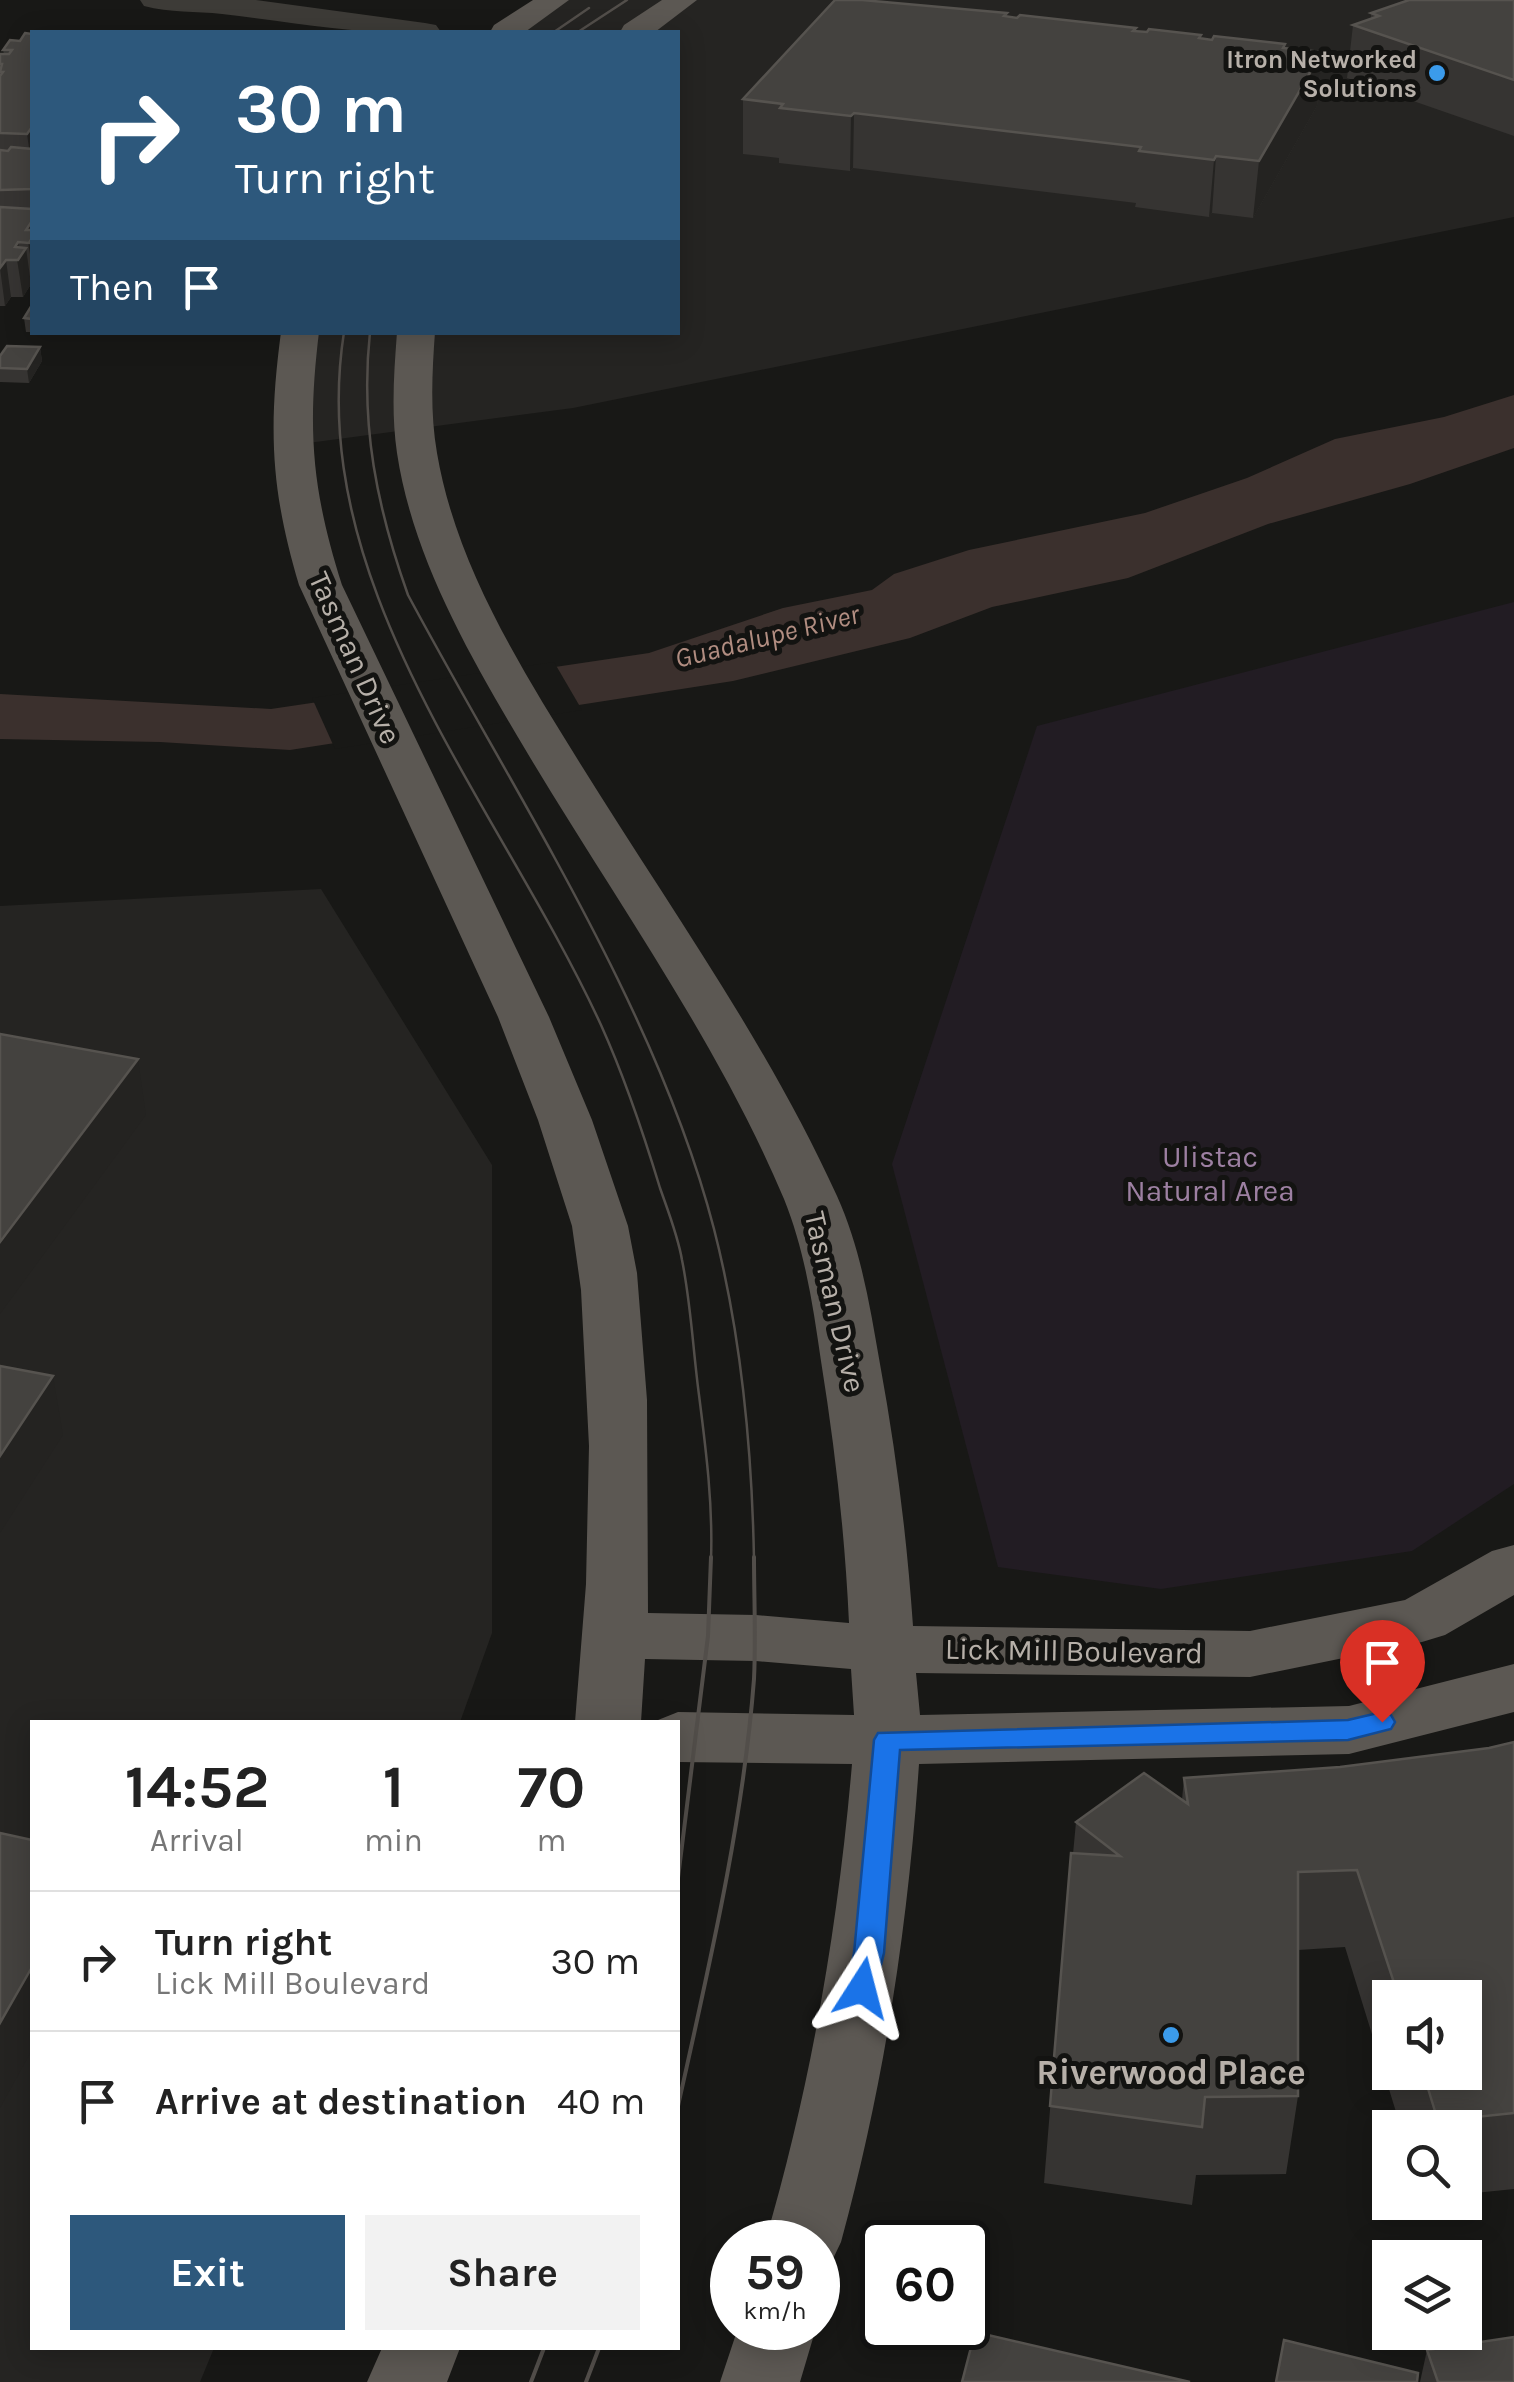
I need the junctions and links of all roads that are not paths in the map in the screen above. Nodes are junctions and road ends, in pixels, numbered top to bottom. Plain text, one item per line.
1 (154, 0) edge
2 (554, 0) edge
3 (682, 0) edge
4 (409, 30) edge
5 (508, 30) edge
6 (638, 30) edge
7 (300, 335) edge
8 (416, 335) edge
9 (1514, 1566) edge
10 (616, 1635) junction
11 (882, 1649) junction
12 (1514, 1688) edge
13 (608, 1720) edge
14 (680, 1737) edge
15 (887, 1740) junction
16 (810, 2220) edge
17 (420, 2350) edge
18 (770, 2350) edge
19 (406, 2382) edge
20 (760, 2382) edge

1 - 4 street
2 - 5 main road
3 - 6 main road
7 - 10 main road, Tasman Drive
8 - 11 main road, Tasman Drive
9 - 11 main road, Lick Mill Boulevard
10 - 11 main road, Lick Mill Boulevard
10 - 13 main road, Tasman Drive
11 - 15 main road, Tasman Drive
12 - 15 main road
14 - 15 main road
15 - 16 main road, Tasman Drive
17 - 19 main road
18 - 20 main road

